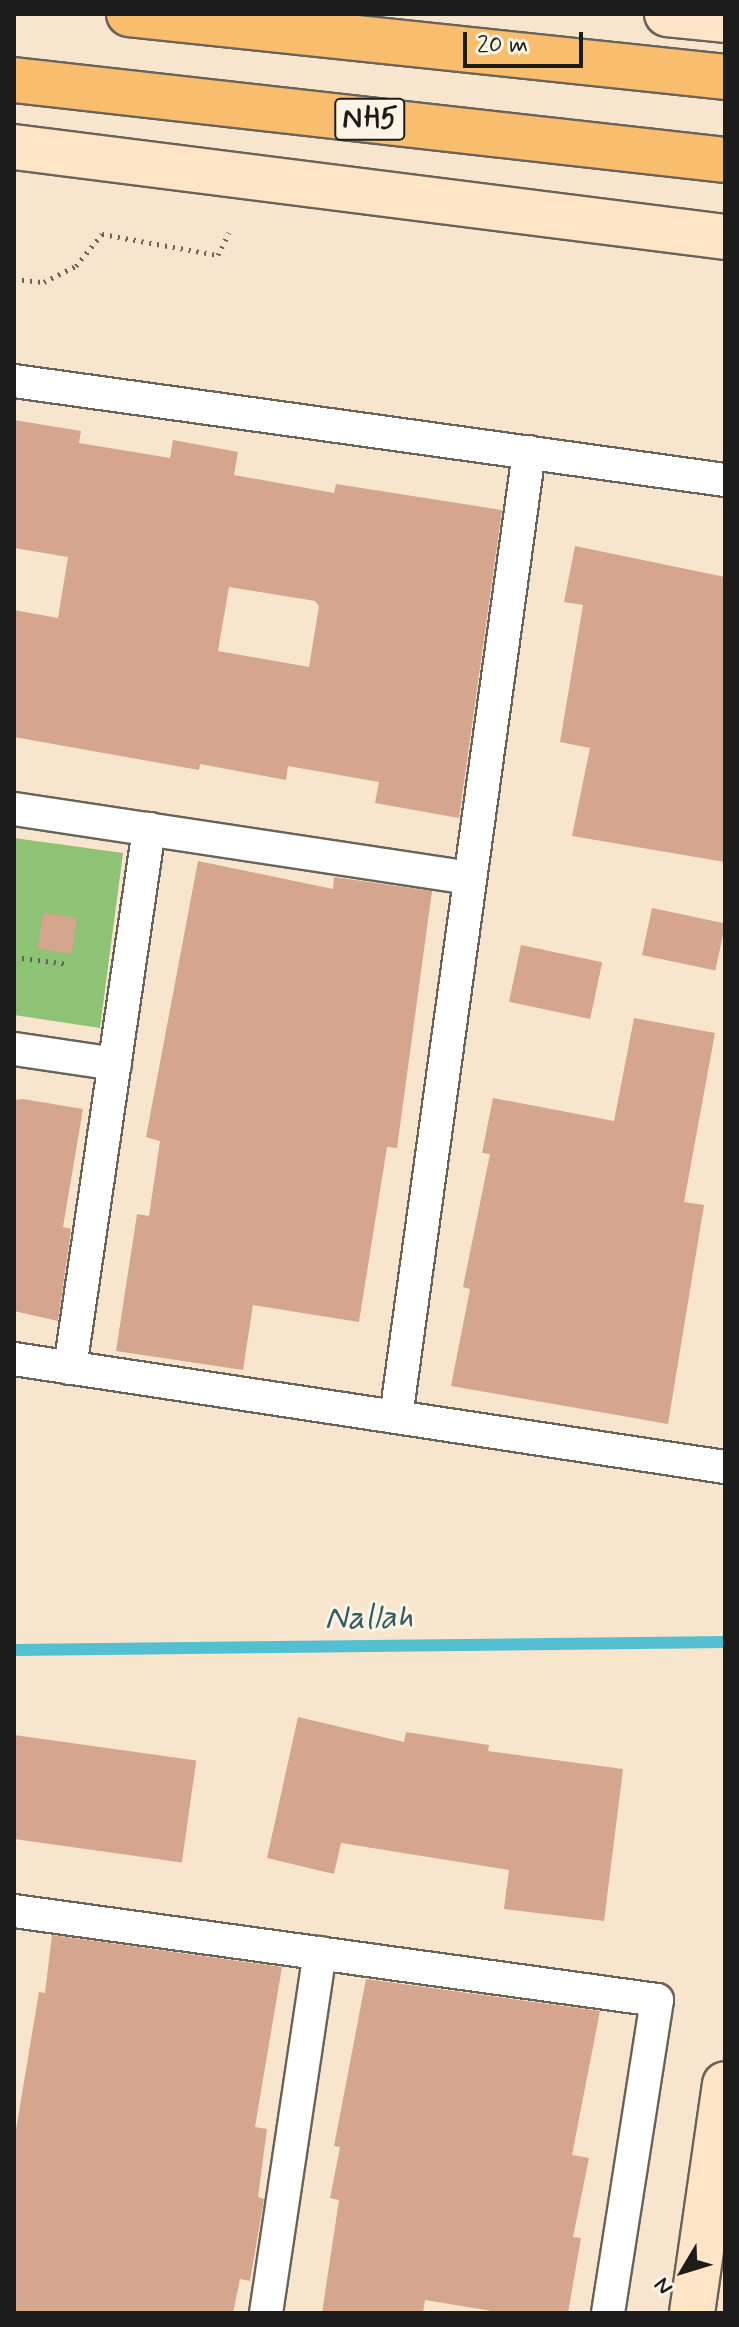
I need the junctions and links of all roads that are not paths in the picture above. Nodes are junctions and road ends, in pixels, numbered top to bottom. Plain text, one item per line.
1 (129, 14) edge
2 (667, 14) edge
3 (725, 20) edge
4 (725, 77) edge
5 (14, 80) edge
6 (14, 147) edge
7 (725, 160) edge
8 (725, 237) edge
9 (14, 381) edge
10 (529, 452) junction
11 (725, 480) edge
12 (14, 809) edge
13 (149, 829) junction
14 (470, 878) junction
15 (14, 1049) edge
16 (115, 1064) junction
17 (14, 1359) edge
18 (70, 1368) junction
19 (396, 1417) junction
20 (725, 1467) edge
21 (14, 1911) edge
22 (320, 1953) junction
23 (725, 2084) edge
24 (266, 2313) edge
25 (608, 2313) edge
26 (692, 2313) edge

1 - 4 highway
2 - 3 street
5 - 7 highway, NH5
6 - 8 street
9 - 10 street
10 - 11 street
10 - 14 street
12 - 13 street
13 - 14 street
13 - 16 street
14 - 19 street
15 - 16 street
16 - 18 street
17 - 18 street
18 - 19 street
19 - 20 street
21 - 22 street
22 - 24 street
22 - 25 street
23 - 26 street

